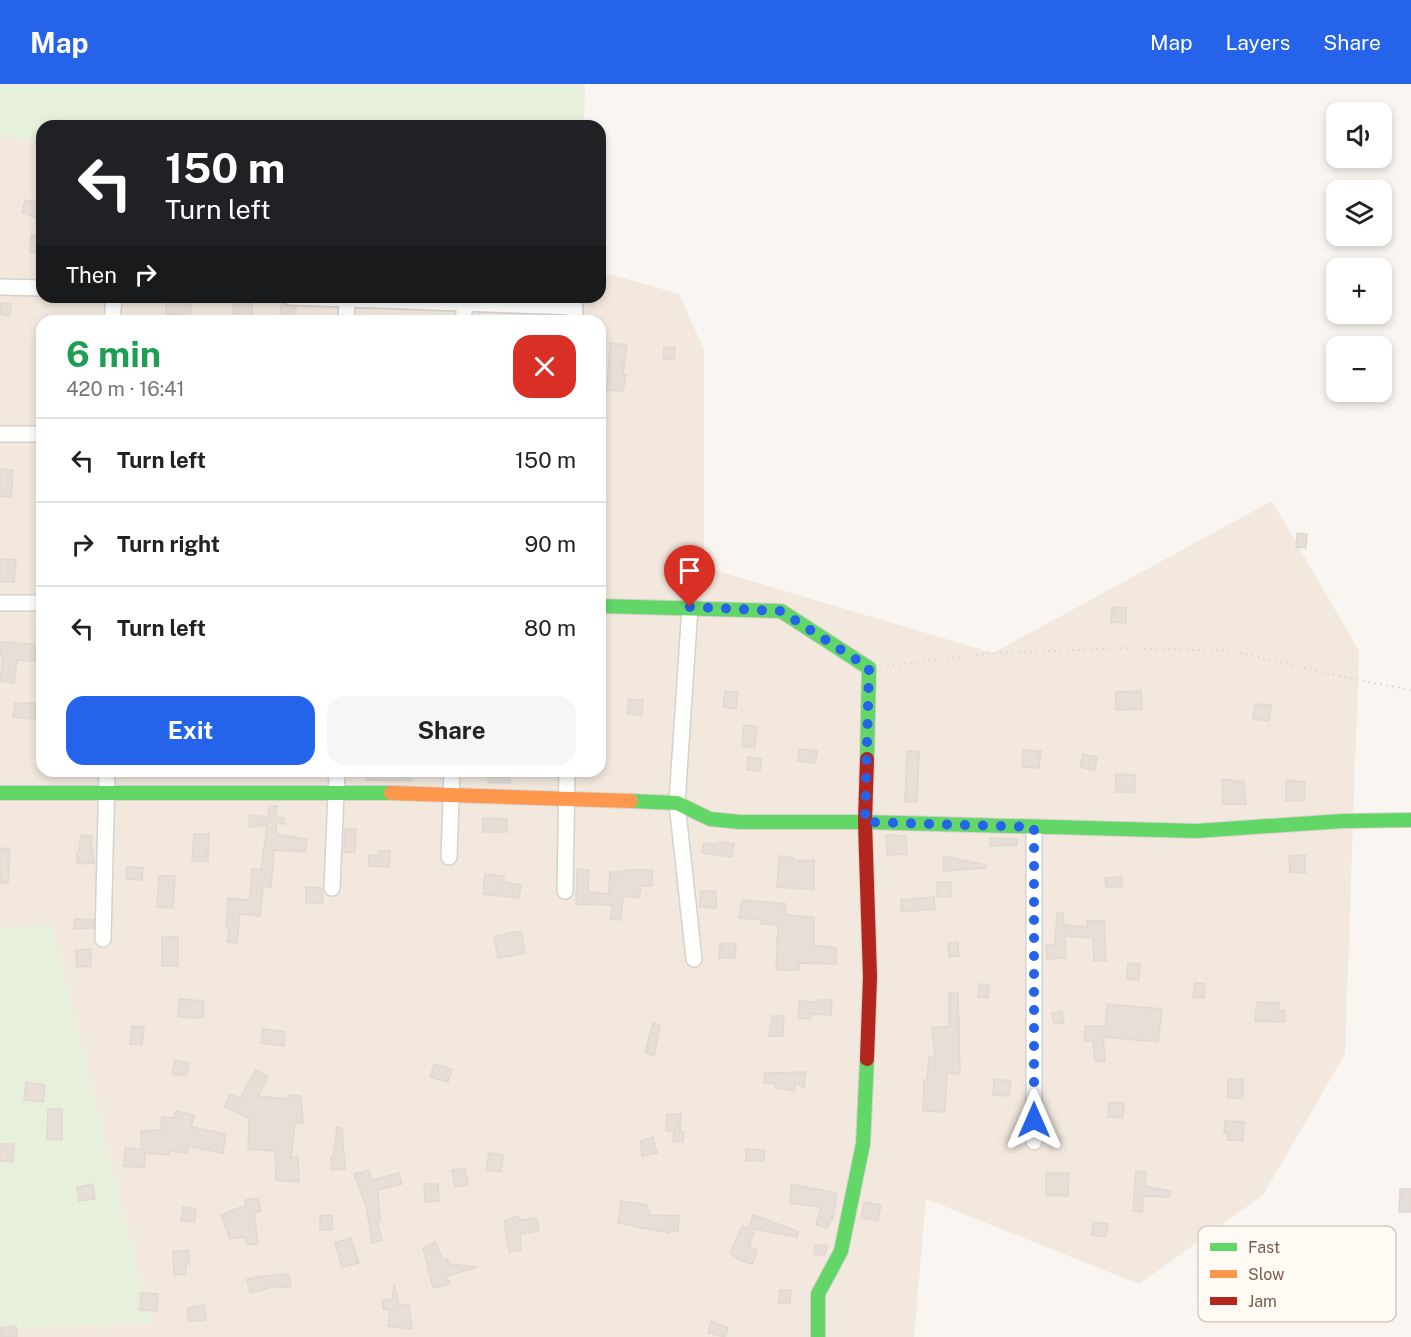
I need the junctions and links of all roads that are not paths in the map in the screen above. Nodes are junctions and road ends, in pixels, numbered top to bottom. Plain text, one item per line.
1 (0, 287) edge
2 (36, 288) edge
3 (465, 303) joint
4 (464, 315) edge
5 (574, 315) edge
6 (0, 434) edge
7 (36, 434) edge
8 (0, 603) edge
9 (36, 603) edge
10 (606, 606) edge
11 (690, 607) junction
12 (107, 777) edge
13 (337, 777) edge
14 (452, 777) edge
15 (567, 777) edge
16 (337, 793) junction
17 (0, 794) edge
18 (452, 794) junction
19 (107, 795) junction
20 (566, 798) junction
21 (677, 803) junction
22 (1411, 820) edge
23 (865, 822) junction
24 (1034, 827) junction
25 (449, 857) dead end
26 (332, 888) dead end
27 (565, 891) dead end
28 (103, 939) dead end
29 (694, 959) dead end
30 (1034, 1142) dead end
31 (818, 1337) edge

1 - 2 street
3 - 4 street
3 - 5 street
6 - 7 street
8 - 9 street
10 - 11 street
11 - 21 street
11 - 23 street
12 - 19 street
13 - 16 street
14 - 18 street
15 - 20 street
16 - 18 street
16 - 19 street
16 - 26 street
17 - 19 street
18 - 20 street
18 - 25 street
19 - 28 street
20 - 21 street
20 - 27 street
21 - 23 street
21 - 29 street
22 - 24 street
23 - 24 street
23 - 31 street
24 - 30 street

